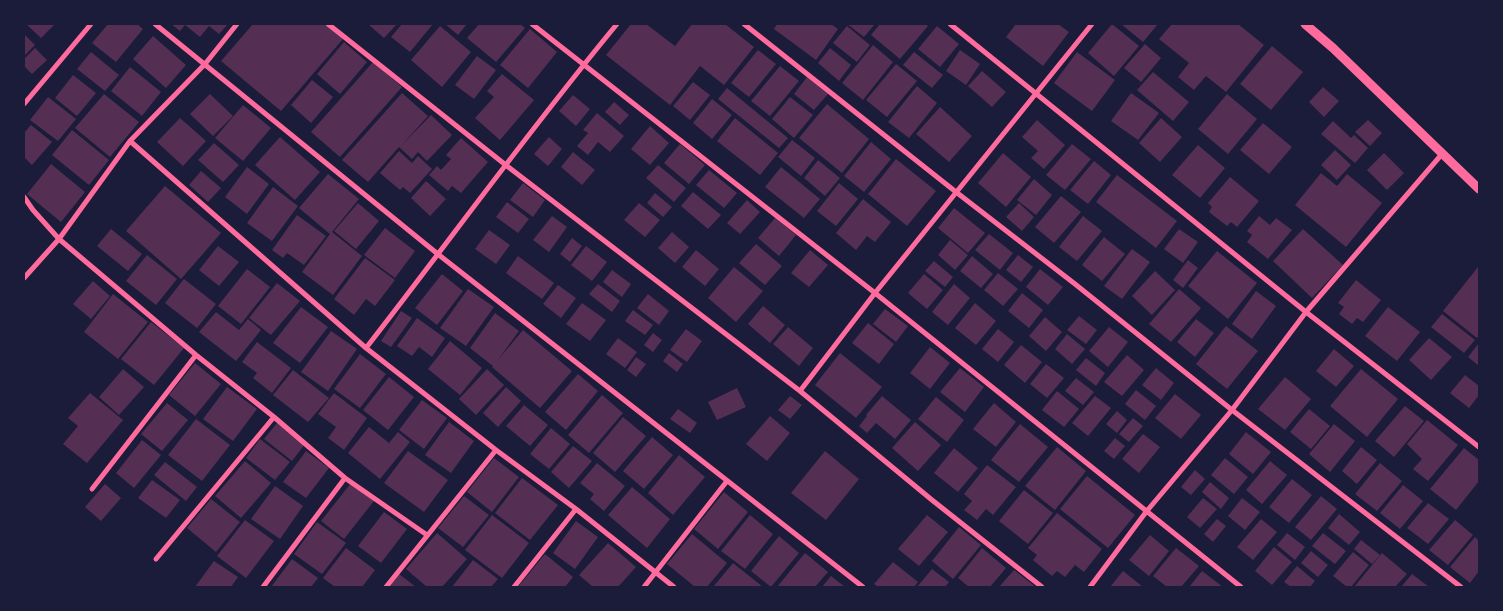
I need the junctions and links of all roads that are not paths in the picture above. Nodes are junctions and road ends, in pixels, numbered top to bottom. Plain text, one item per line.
1 (92, 24) edge
2 (155, 24) edge
3 (237, 24) edge
4 (328, 24) edge
5 (532, 24) edge
6 (617, 24) edge
7 (744, 24) edge
8 (950, 24) edge
9 (1092, 24) edge
10 (1305, 24) edge
11 (205, 64) junction
12 (584, 64) junction
13 (1037, 94) junction
14 (24, 104) edge
15 (130, 141) junction
16 (1442, 154) junction
17 (507, 166) junction
18 (1479, 189) edge
19 (956, 192) junction
20 (24, 197) edge
21 (59, 239) junction
22 (439, 255) junction
23 (24, 278) edge
24 (875, 293) junction
25 (1306, 312) junction
26 (366, 348) junction
27 (196, 355) junction
28 (800, 391) junction
29 (1232, 410) junction
30 (274, 417) junction
31 (1479, 447) edge
32 (496, 450) junction
33 (345, 478) junction
34 (727, 481) junction
35 (92, 489) dead end
36 (576, 509) junction
37 (1146, 512) junction
38 (427, 535) junction
39 (156, 559) dead end
40 (656, 572) junction
41 (263, 587) edge
42 (386, 587) edge
43 (514, 587) edge
44 (644, 587) edge
45 (674, 587) edge
46 (863, 587) edge
47 (1042, 587) edge
48 (1090, 587) edge
49 (1241, 587) edge
50 (1461, 587) edge

1 - 14 street
2 - 11 street
3 - 11 street
4 - 17 street
5 - 12 street
6 - 12 street
7 - 19 street
8 - 13 street
9 - 13 street
10 - 16 street
11 - 15 street
11 - 22 street
12 - 17 street
12 - 24 street
13 - 19 street
13 - 25 street
15 - 21 street
15 - 26 street
16 - 18 street
16 - 25 street
17 - 22 street
17 - 28 street
19 - 24 street
19 - 29 street
20 - 21 street
21 - 23 street
21 - 27 street
22 - 26 street
22 - 34 street
24 - 28 street
24 - 37 street
25 - 29 street
25 - 31 street
26 - 32 street
27 - 30 street
27 - 35 street
28 - 47 street
29 - 37 street
29 - 50 street
30 - 33 street
30 - 39 street
32 - 36 street
32 - 38 street
33 - 38 street
33 - 41 street
34 - 40 street
34 - 46 street
36 - 40 street
36 - 43 street
37 - 48 street
37 - 49 street
38 - 42 street
40 - 44 street
40 - 45 street

